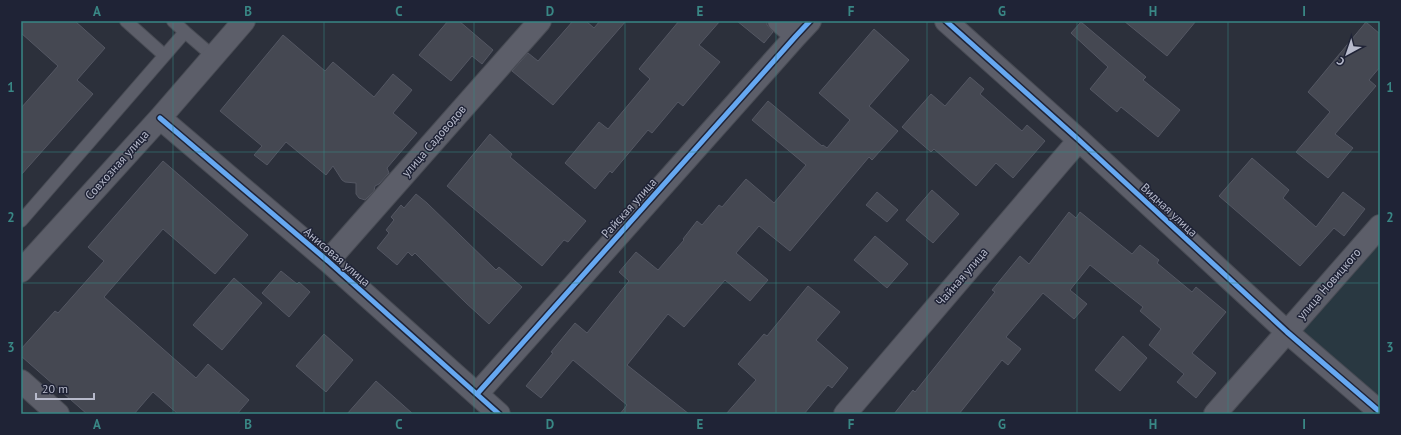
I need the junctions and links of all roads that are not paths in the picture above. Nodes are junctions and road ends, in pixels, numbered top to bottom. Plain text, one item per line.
1 (126, 21) edge
2 (173, 21) edge
3 (244, 21) edge
4 (540, 21) edge
5 (779, 21) edge
6 (946, 21) edge
7 (803, 28) edge
8 (185, 32) junction
9 (164, 55) junction
10 (214, 57) junction
11 (160, 118) junction
12 (1079, 140) junction
13 (21, 221) edge
14 (1380, 226) edge
15 (24, 261) edge
16 (328, 261) junction
17 (1287, 332) junction
18 (21, 381) edge
19 (477, 394) junction
20 (1380, 412) edge
21 (58, 414) edge
22 (500, 414) edge
23 (844, 414) edge
24 (1215, 414) edge

1 - 9 lane
2 - 8 lane
3 - 10 street, Совхозная улица
4 - 16 street, улица Садоводов
5 - 7 street
6 - 12 street, Видная улица
7 - 19 street, Райская улица
8 - 9 lane
8 - 10 lane
9 - 13 lane
10 - 11 street, Совхозная улица
11 - 15 street, Совхозная улица
11 - 16 street, Анисовая улица
12 - 17 street, Видная улица
12 - 23 street, Чайная улица
14 - 17 street, улица Новицкого
16 - 19 street, Анисовая улица
17 - 20 street, Видная улица
17 - 24 street, улица Новицкого
18 - 21 street
19 - 22 street, Анисовая улица

